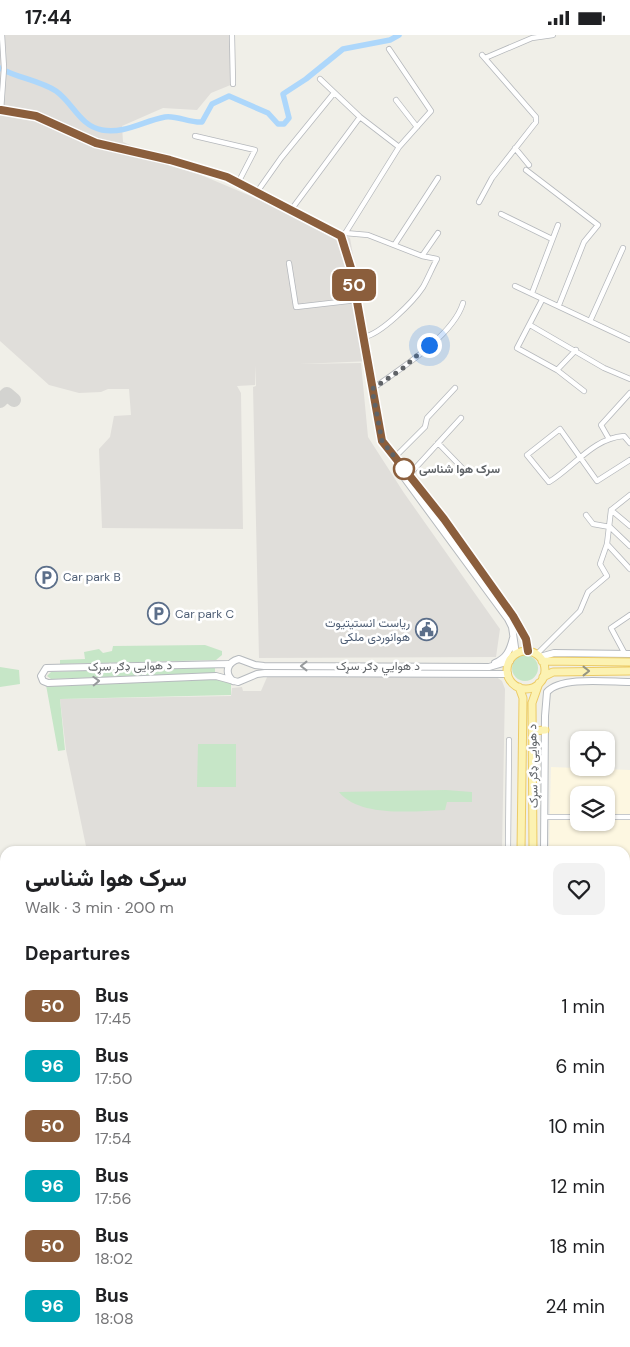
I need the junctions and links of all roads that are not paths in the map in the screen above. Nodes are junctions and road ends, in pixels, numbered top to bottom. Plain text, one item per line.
1 (2, 35) edge
2 (232, 35) edge
3 (552, 35) edge
4 (389, 49) dead end
5 (320, 79) dead end
6 (233, 85) dead end
7 (334, 93) junction
8 (396, 100) dead end
9 (1, 110) edge
10 (360, 117) junction
11 (417, 127) junction
12 (195, 136) dead end
13 (398, 147) junction
14 (515, 147) junction
15 (438, 178) dead end
16 (238, 183) junction
17 (257, 192) junction
18 (479, 201) dead end
19 (291, 210) junction
20 (501, 214) dead end
21 (558, 225) dead end
22 (438, 233) dead end
23 (344, 234) junction
24 (552, 239) junction
25 (395, 244) junction
26 (623, 248) dead end
27 (422, 256) junction
28 (289, 263) dead end
29 (515, 286) dead end
30 (532, 293) junction
31 (357, 300) junction
32 (542, 300) junction
33 (463, 303) dead end
34 (559, 305) junction
35 (591, 319) junction
36 (530, 325) junction
37 (364, 337) junction
38 (630, 339) edge
39 (576, 350) junction
40 (557, 370) junction
41 (630, 379) edge
42 (456, 388) dead end
43 (372, 389) junction
44 (584, 391) dead end
45 (630, 393) edge
46 (460, 418) dead end
47 (609, 439) junction
48 (438, 443) junction
49 (630, 443) edge
50 (394, 458) junction
51 (581, 458) junction
52 (630, 460) edge
53 (402, 468) junction
54 (466, 472) dead end
55 (409, 475) junction
56 (630, 495) edge
57 (611, 510) junction
58 (586, 515) dead end
59 (630, 526) edge
60 (610, 527) junction
61 (607, 544) junction
62 (630, 546) edge
63 (630, 569) edge
64 (630, 615) edge
65 (514, 635) junction
66 (528, 651) junction
67 (516, 653) junction
68 (627, 654) edge
69 (540, 657) junction
70 (510, 661) junction
71 (246, 662) junction
72 (630, 662) edge
73 (229, 664) junction
74 (464, 666) junction
75 (630, 671) edge
76 (508, 674) junction
77 (246, 680) junction
78 (541, 680) junction
79 (234, 681) junction
80 (630, 682) edge
81 (519, 687) junction
82 (544, 730) junction
83 (533, 731) junction
84 (509, 740) dead end
85 (544, 817) junction
86 (570, 817) edge
87 (615, 817) edge
88 (630, 817) edge
89 (508, 846) edge
90 (521, 846) edge
91 (534, 846) edge
92 (544, 846) edge

1 - 9 street
2 - 6 street
3 - 14 street
4 - 11 street
5 - 7 street
7 - 10 street
7 - 17 street
8 - 11 street
9 - 16 main road
10 - 13 street
10 - 19 street
11 - 13 street
12 - 16 street
13 - 23 street
14 - 18 street
14 - 34 street
15 - 25 street
16 - 17 main road
17 - 19 main road
19 - 23 main road
20 - 24 street
21 - 24 street
22 - 27 street
23 - 25 street
23 - 31 main road
24 - 30 street
25 - 27 street
26 - 35 street
27 - 37 street
28 - 31 street
29 - 30 street
30 - 32 street
31 - 37 main road
32 - 34 street
32 - 36 street
33 - 43 street
34 - 35 street
35 - 38 street
36 - 39 street
36 - 40 street
37 - 43 main road
39 - 40 street
39 - 41 street
40 - 44 street
42 - 50 street
43 - 50 main road
45 - 47 street
46 - 48 street
47 - 49 street
47 - 51 street
48 - 54 street
48 - 55 street
50 - 53 main road
51 - 51 street
51 - 52 street
53 - 55 main road
53 - 65 main road
55 - 66 main road
56 - 57 street
57 - 59 street
57 - 60 street
58 - 60 street
60 - 61 street
60 - 62 street
61 - 63 street
61 - 69 street
64 - 68 street
65 - 67 main road
65 - 74 main road
66 - 67 main road
66 - 69 main road
67 - 70 main road
68 - 69 main road
69 - 72 main road
69 - 78 main road
70 - 74 main road, د هوايي ډګر سړک
70 - 76 main road
71 - 73 main road
74 -> 71 main road, د هوايي ډګر سړک
71 - 77 main road
73 - 79 main road
73 -> 79 main road, د هوایی ډګر سړک
78 -> 75 main road
76 - 77 main road, د هوايي ډګر سړک
76 - 81 main road
77 - 79 main road
78 - 81 main road
78 - 83 main road, د هوایی ډګر سړک
80 - 82 main road
81 - 90 main road, د هوایی ډګر سړک
82 - 83 main road
82 - 85 main road
83 - 91 main road, د هوایی ډګر سړک
84 - 89 street
85 - 86 street
85 - 92 main road
87 - 88 street

